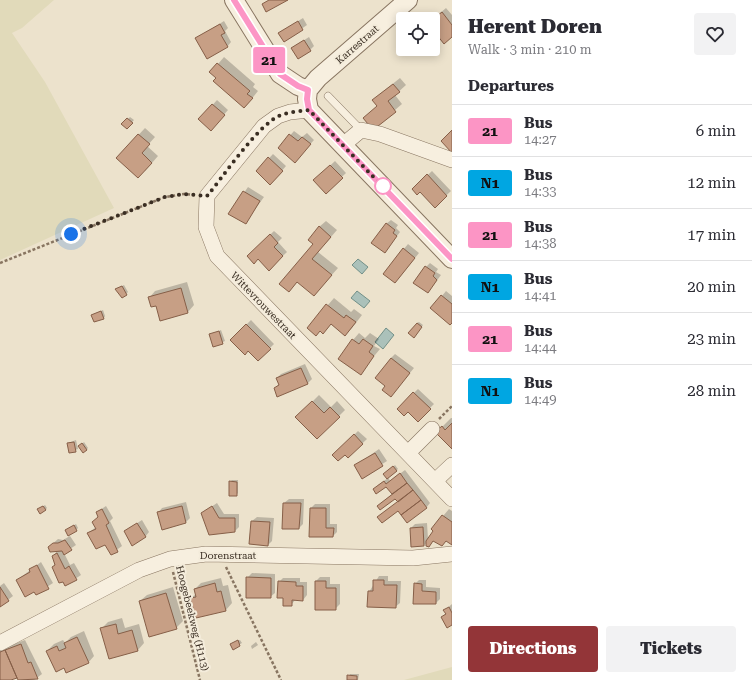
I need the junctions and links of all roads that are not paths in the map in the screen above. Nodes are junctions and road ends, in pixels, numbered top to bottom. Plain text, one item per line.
1 (234, 0) edge
2 (408, 0) edge
3 (308, 90) junction
4 (328, 96) dead end
5 (309, 110) junction
6 (361, 130) junction
7 (343, 145) junction
8 (452, 160) edge
9 (452, 259) edge
10 (432, 429) dead end
11 (408, 453) junction
12 (452, 465) edge
13 (435, 481) junction
14 (452, 499) edge
15 (452, 554) edge
16 (0, 643) edge

1 - 3 street
2 - 3 street, Karrestraat
3 - 5 street
4 - 6 lane
5 - 7 street
5 - 11 street, Wittevrouwestraat
6 - 7 street
6 - 8 street
7 - 9 street
10 - 11 street
11 - 13 street, Wittevrouwestraat
12 - 13 street
13 - 14 street, Wittevrouwestraat
15 - 16 street, Dorenstraat

